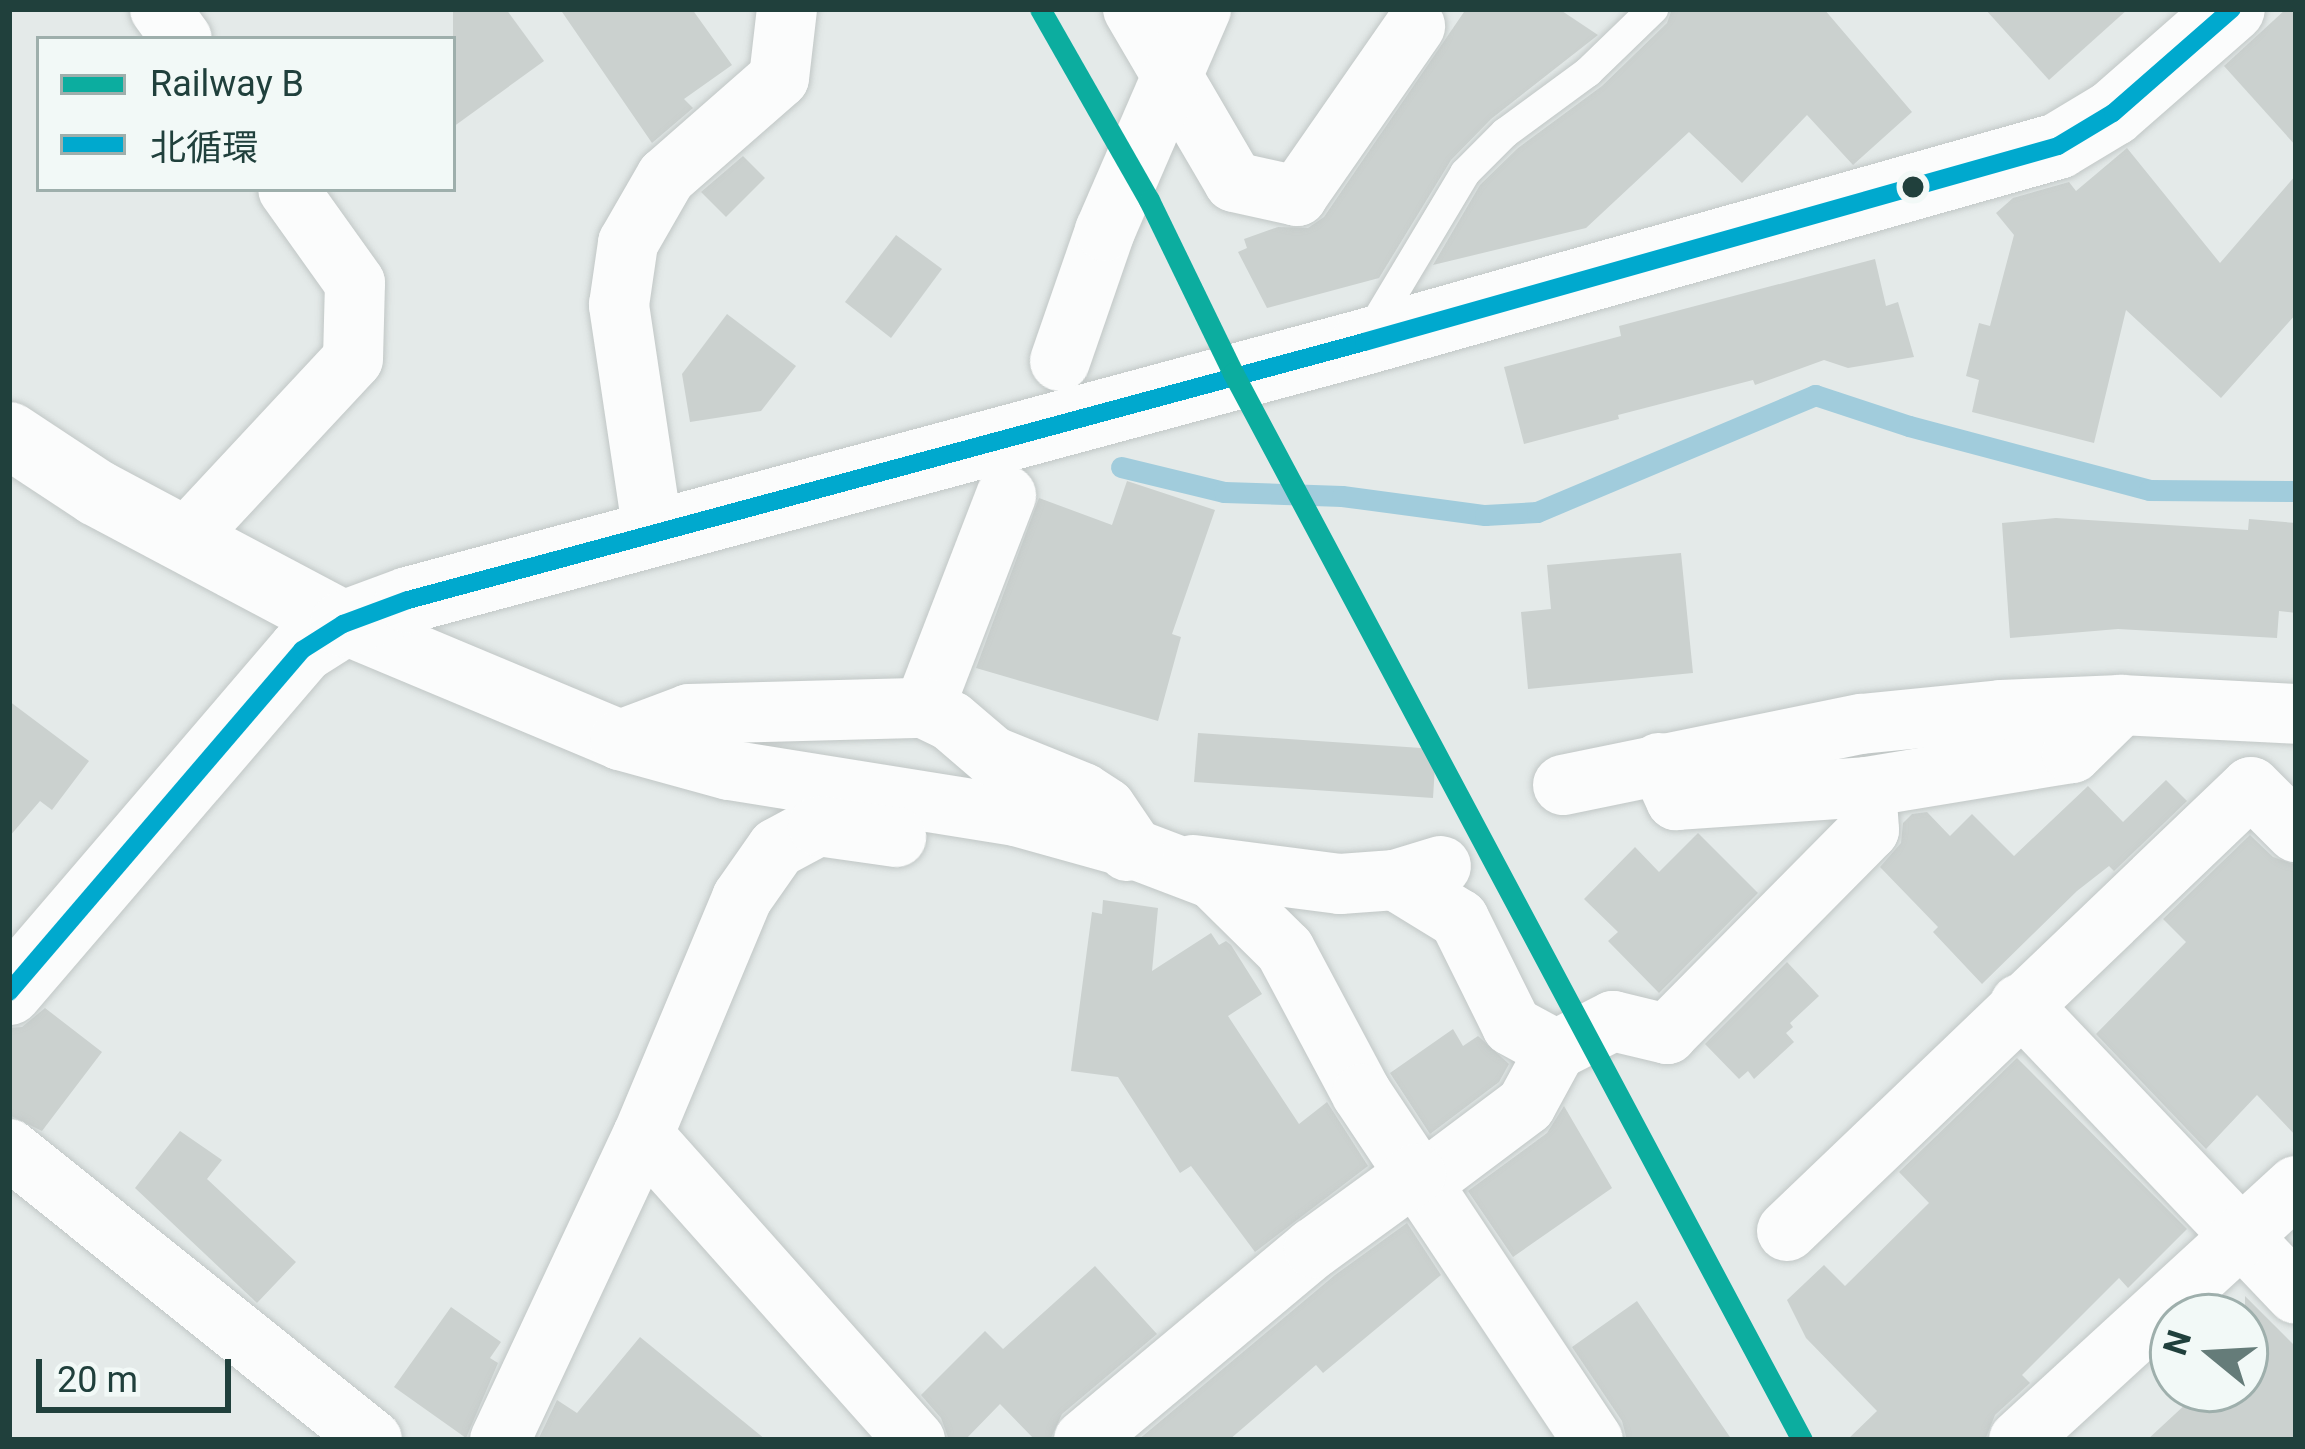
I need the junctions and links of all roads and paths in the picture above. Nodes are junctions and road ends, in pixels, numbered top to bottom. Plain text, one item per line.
1 (160, 9) edge
2 (787, 9) edge
3 (1133, 9) edge
4 (1201, 9) edge
5 (1653, 9) edge
6 (2232, 9) edge
7 (1415, 26) dead end
8 (180, 36) edge
9 (1173, 75) junction
10 (290, 192) edge
11 (1364, 342) junction
12 (1060, 361) dead end
13 (9, 435) edge
14 (1006, 495) dead end
15 (653, 533) junction
16 (187, 537) junction
17 (343, 624) junction
18 (2121, 705) junction
19 (924, 708) junction
20 (2296, 714) edge
21 (620, 740) junction
22 (1659, 763) junction
23 (1563, 784) dead end
24 (1866, 788) junction
25 (2296, 832) edge
26 (1156, 856) junction
27 (9, 992) edge
28 (2020, 1004) junction
29 (1556, 1050) junction
30 (643, 1135) junction
31 (9, 1149) edge
32 (1419, 1178) junction
33 (2296, 1186) edge
34 (1787, 1231) dead end
35 (2242, 1237) junction
36 (2296, 1294) edge
37 (372, 1440) edge
38 (500, 1440) edge
39 (914, 1440) edge
40 (1084, 1440) edge
41 (1593, 1440) edge
42 (2019, 1440) edge

1 - 8 street
2 - 15 street
3 - 9 street
4 - 9 street
5 - 11 lane
6 - 11 street
7 - 9 street
9 - 12 street
10 - 16 street
11 - 15 street
13 - 16 street
14 - 19 street
15 - 17 street
16 - 17 street
17 - 21 street
17 - 27 street
18 - 20 street
18 - 22 street
18 - 24 street
19 - 21 street
19 - 26 street
21 - 26 street
22 - 23 street
22 - 24 street
24 - 29 street
25 - 28 street
26 - 29 street
26 - 30 street
26 - 32 street
28 - 34 street
28 - 35 street
29 - 32 street
30 - 38 street
30 - 39 street
31 - 37 street
32 - 40 street
32 - 41 street
33 - 35 street
35 - 36 street
35 - 42 street

